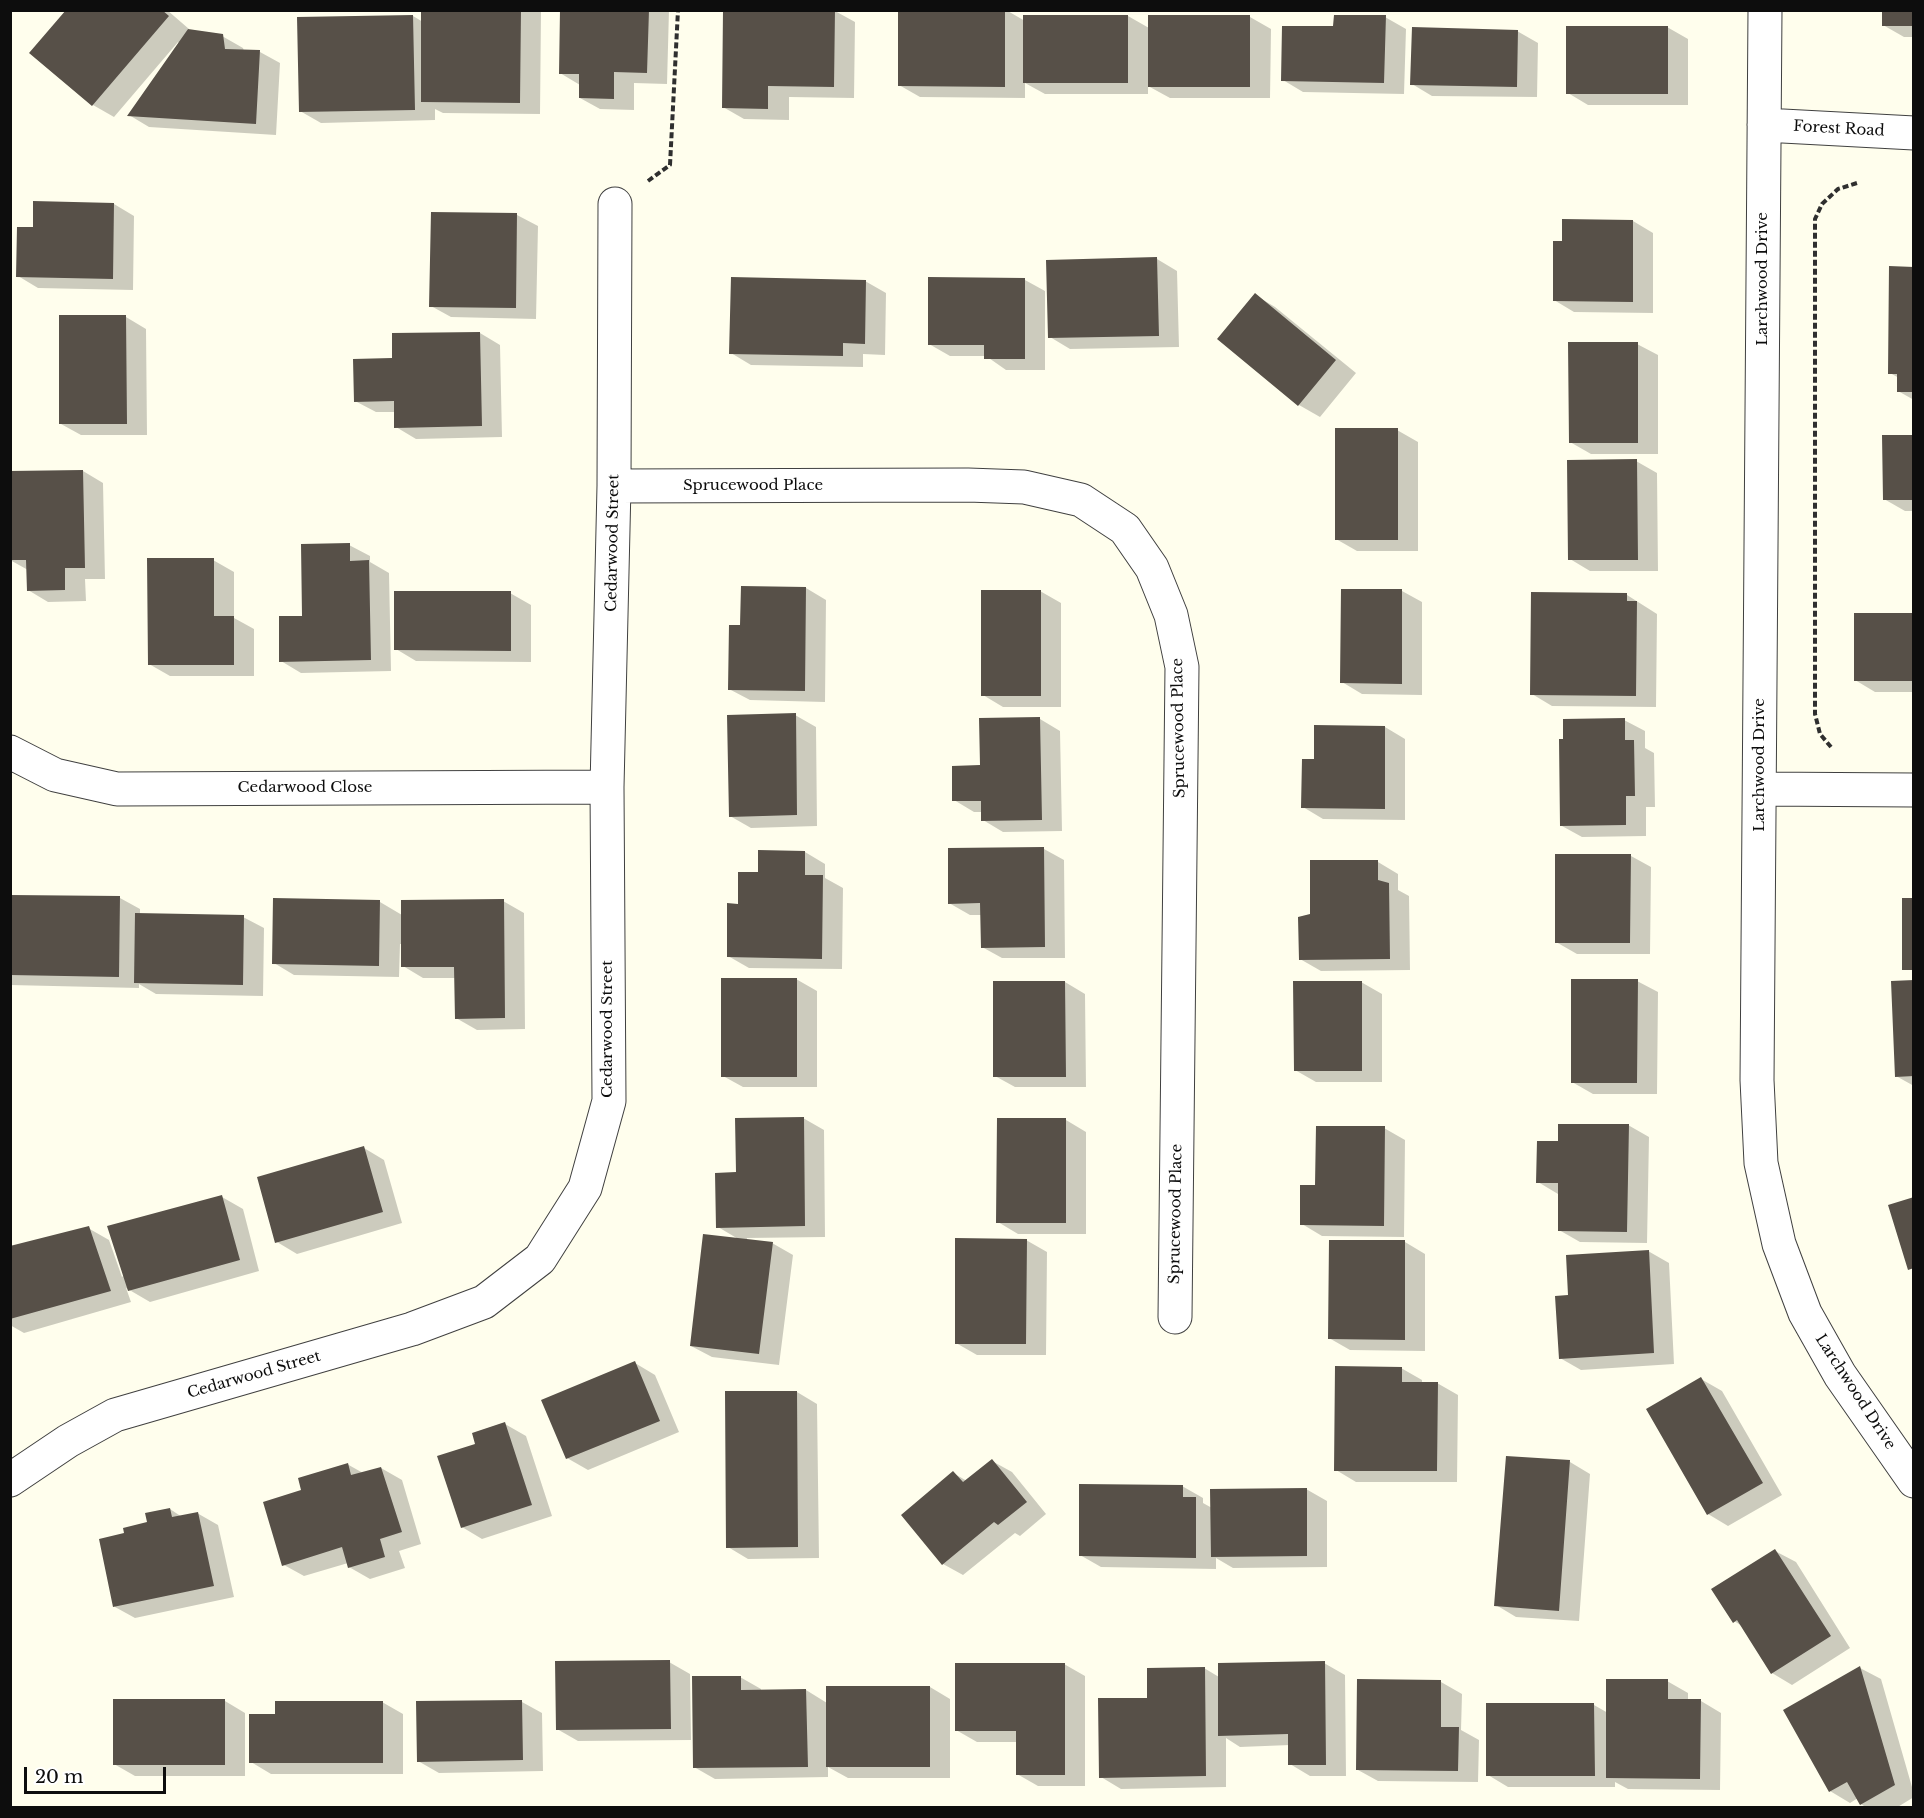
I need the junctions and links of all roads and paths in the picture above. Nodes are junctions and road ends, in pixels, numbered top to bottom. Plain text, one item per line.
1 (678, 10) edge
2 (1765, 10) edge
3 (1764, 124) junction
4 (1914, 133) edge
5 (1857, 183) dead end
6 (615, 204) joint
7 (614, 486) junction
8 (1833, 750) dead end
9 (10, 752) edge
10 (608, 787) junction
11 (1760, 789) junction
12 (1914, 790) edge
13 (1175, 1317) dead end
14 (10, 1480) edge
15 (1914, 1481) edge

1 - 6 path
2 - 3 street, Larchwood Drive
3 - 4 street, Forest Road
3 - 11 street, Larchwood Drive
5 - 8 path
6 - 7 street, Cedarwood Street
7 - 10 street, Cedarwood Street
7 - 13 street, Sprucewood Place
9 - 10 street, Cedarwood Close
10 - 14 street, Cedarwood Street
11 - 12 street
11 - 15 street, Larchwood Drive

